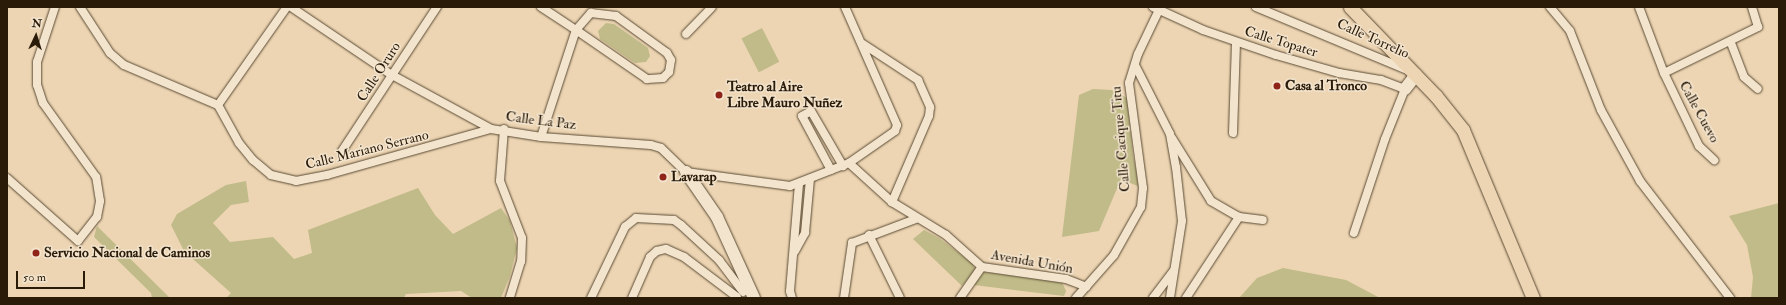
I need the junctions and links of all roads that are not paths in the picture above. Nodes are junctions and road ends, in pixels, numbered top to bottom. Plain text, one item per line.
1 (56, 7) edge
2 (80, 7) edge
3 (287, 7) edge
4 (291, 7) edge
5 (437, 7) edge
6 (541, 7) edge
7 (712, 7) edge
8 (846, 7) edge
9 (1256, 7) edge
10 (1350, 7) edge
11 (1550, 7) edge
12 (1639, 7) edge
13 (1752, 7) edge
14 (1156, 8) edge
15 (576, 30) junction
16 (686, 34) dead end
17 (1236, 42) junction
18 (1731, 43) junction
19 (862, 44) junction
20 (1135, 65) junction
21 (1664, 73) junction
22 (392, 75) junction
23 (1416, 75) junction
24 (1405, 89) junction
25 (1758, 89) dead end
26 (218, 106) junction
27 (491, 129) junction
28 (504, 129) junction
29 (1233, 133) dead end
30 (1170, 134) junction
31 (541, 137) junction
32 (342, 151) dead end
33 (1714, 160) dead end
34 (846, 165) junction
35 (831, 170) junction
36 (686, 172) junction
37 (7, 178) edge
38 (810, 179) junction
39 (799, 183) junction
40 (892, 202) junction
41 (1239, 216) junction
42 (916, 219) junction
43 (1263, 220) dead end
44 (1354, 233) dead end
45 (869, 235) junction
46 (795, 251) junction
47 (982, 267) junction
48 (1176, 267) junction
49 (1087, 287) junction
50 (744, 295) edge
51 (510, 298) edge
52 (591, 298) edge
53 (632, 298) edge
54 (792, 298) edge
55 (844, 298) edge
56 (900, 298) edge
57 (960, 298) edge
58 (1076, 298) edge
59 (1153, 298) edge
60 (1170, 298) edge
61 (1186, 298) edge
62 (1533, 298) edge
63 (1730, 298) edge

1 - 37 street
2 - 26 street
3 - 26 street
4 - 22 street, Calle La Paz
5 - 22 street, Calle Oruro
6 - 15 street
7 - 16 street
8 - 19 street
9 - 23 street, Calle Torrelio
10 - 23 main road
11 - 63 street
12 - 21 street, Calle Cuevo
13 - 18 street
14 - 17 street, Calle Topater
14 - 20 street, Calle Cacique Titu
15 - 15 street
15 - 31 street
17 - 24 street, Calle Topater
17 - 29 street
18 - 21 street
18 - 25 street
19 - 34 street
19 - 40 street
20 - 30 street
20 - 49 street, Calle Cacique Titu
21 - 33 street, Calle Cuevo
22 - 27 street, Calle La Paz
22 - 32 street, Calle Oruro
23 - 24 street, Calle Torrelio
23 - 62 main road
24 - 44 street
26 - 27 street, Calle Mariano Serrano
27 - 28 street, Calle La Paz
28 - 31 street, Calle La Paz
28 - 51 street
30 - 41 street
30 - 48 street
31 - 36 street, Calle La Paz
34 - 35 street
34 - 35 street, Avenida Unión
34 - 40 street, Avenida Unión
35 - 38 street
36 - 39 street
36 - 50 street
38 - 39 street
38 - 46 street
39 - 46 street
40 - 42 street, Avenida Unión
41 - 43 street
41 - 61 street
42 - 45 street
42 - 47 street, Avenida Unión
45 - 55 street
45 - 56 street
46 - 54 street
47 - 49 street, Avenida Unión
47 - 57 street
48 - 59 street
48 - 60 street
49 - 58 street, Calle Cacique Titu
50 - 52 street
50 - 53 street

